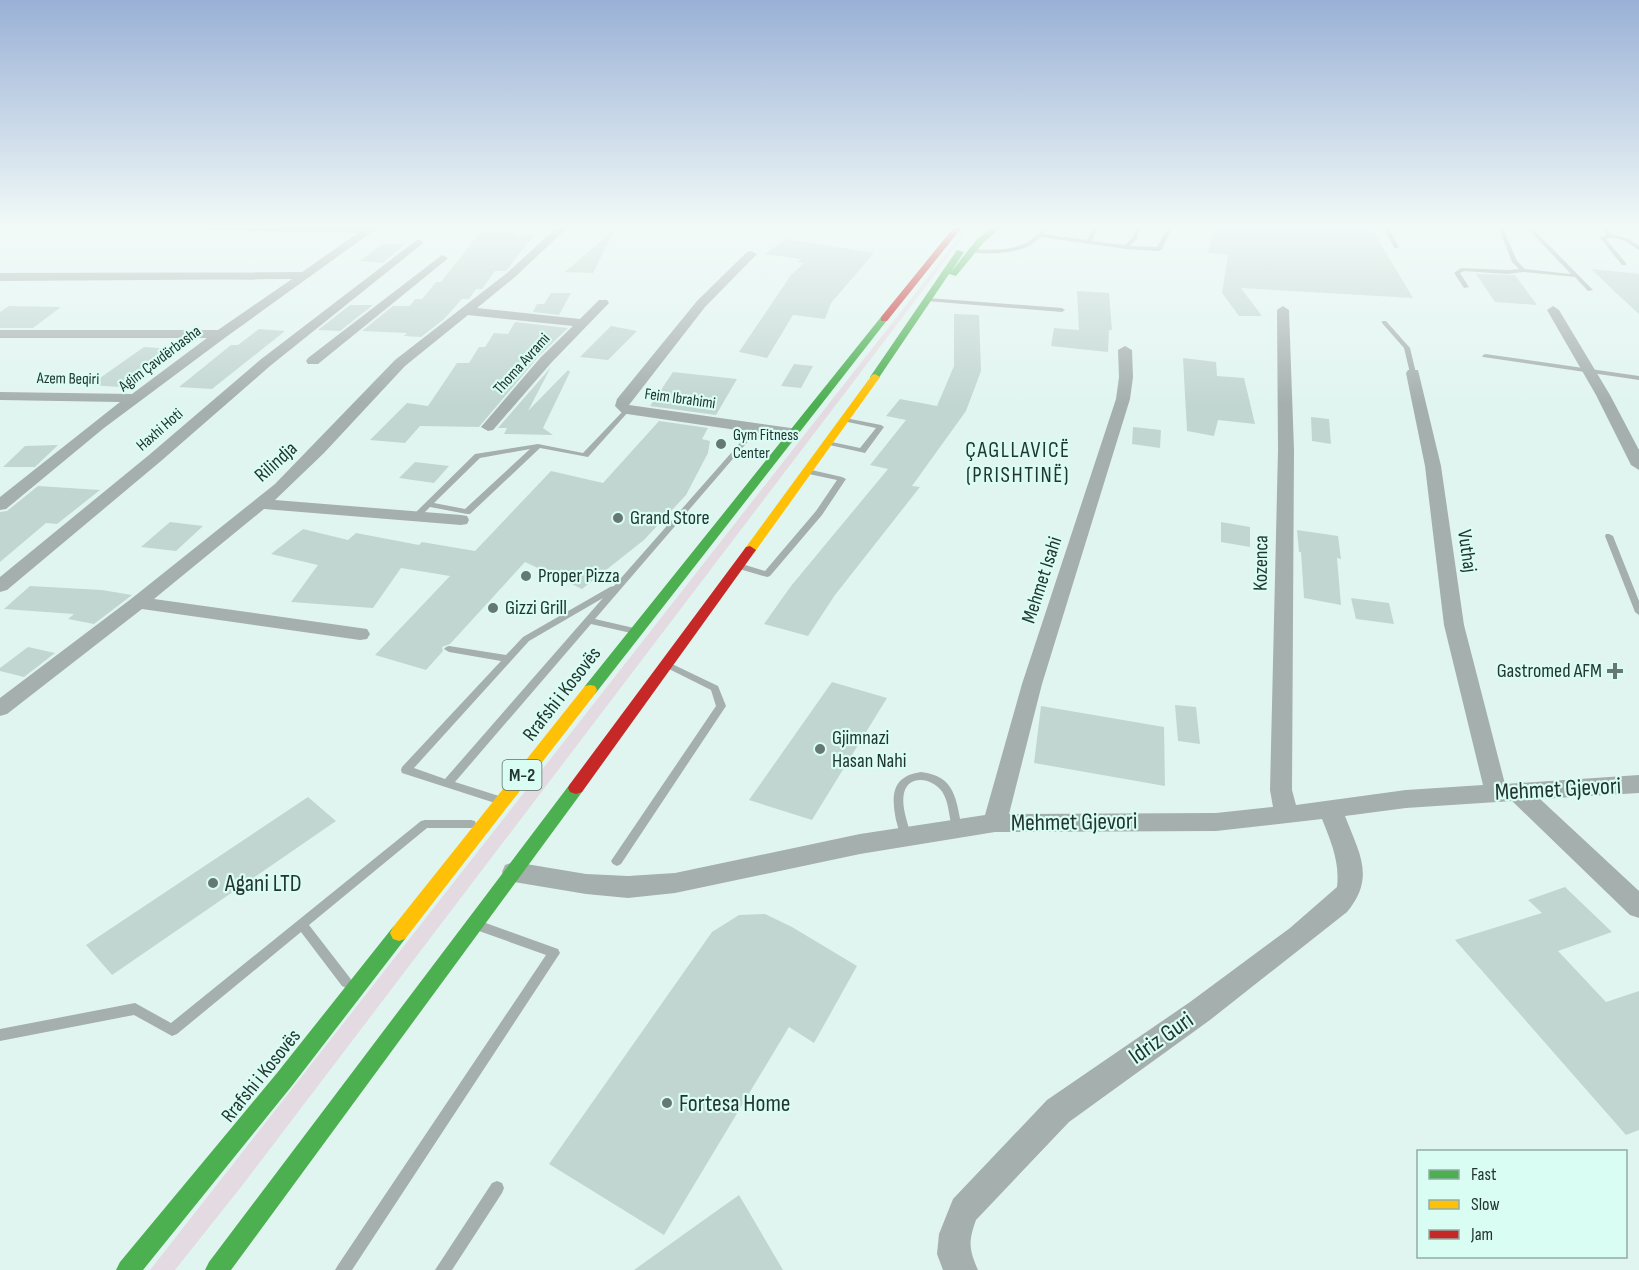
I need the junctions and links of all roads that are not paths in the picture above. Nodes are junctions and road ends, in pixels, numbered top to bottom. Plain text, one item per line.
1 (292, 285) edge
2 (364, 285) edge
3 (407, 285) edge
4 (498, 285) edge
5 (719, 285) edge
6 (909, 285) edge
7 (1585, 285) edge
8 (938, 287) edge
9 (1590, 290) dead end
10 (928, 300) junction
11 (345, 301) junction
12 (603, 303) dead end
13 (383, 304) junction
14 (467, 310) junction
15 (1062, 310) dead end
16 (1282, 310) dead end
17 (1552, 310) dead end
18 (1384, 322) dead end
19 (582, 323) junction
20 (0, 334) edge
21 (221, 334) junction
22 (1125, 350) dead end
23 (1485, 356) dead end
24 (313, 361) dead end
25 (1590, 372) junction
26 (1413, 373) joint
27 (1639, 378) edge
28 (0, 396) edge
29 (136, 398) junction
30 (627, 410) junction
31 (844, 419) junction
32 (488, 427) dead end
33 (791, 433) junction
34 (827, 443) junction
35 (538, 446) junction
36 (1639, 465) edge
37 (807, 471) junction
38 (21, 485) junction
39 (0, 486) edge
40 (260, 504) junction
41 (429, 504) junction
42 (0, 505) edge
43 (416, 516) junction
44 (461, 520) dead end
45 (1608, 536) dead end
46 (738, 566) junction
47 (620, 585) junction
48 (0, 586) edge
49 (138, 603) junction
50 (1639, 612) edge
51 (589, 621) junction
52 (636, 632) junction
53 (360, 634) dead end
54 (449, 649) dead end
55 (508, 658) junction
56 (665, 663) junction
57 (0, 709) edge
58 (448, 783) junction
59 (1639, 784) edge
60 (1507, 792) junction
61 (502, 801) junction
62 (1329, 809) junction
63 (1286, 815) junction
64 (995, 823) junction
65 (484, 824) junction
66 (957, 828) junction
67 (905, 836) junction
68 (616, 861) dead end
69 (514, 872) junction
70 (1639, 908) edge
71 (475, 924) junction
72 (302, 925) junction
73 (353, 991) junction
74 (0, 1035) edge
75 (496, 1188) dead end
76 (128, 1270) edge
77 (217, 1270) edge
78 (343, 1270) edge
79 (443, 1270) edge
80 (961, 1270) edge

1 - 21 street, Agim Çavdërbasha
2 - 11 street, Haxhi Hoti
3 - 13 street
4 - 14 street, Rilindja
5 - 30 street, Feim Ibrahimi
6 - 33 highway, Rrafshi i Kosovës / M-2
7 - 9 lane
8 - 10 highway, M-2
10 - 15 lane
10 - 31 highway, M-2
11 - 13 street
11 - 48 street, Haxhi Hoti
12 - 19 street, Thoma Avrami
13 - 24 street
14 - 19 street, Thoma Avrami
14 - 40 street, Rilindja
16 - 63 street, Kozenca
17 - 25 street
18 - 26 lane, Vuthaj
19 - 32 street, Thoma Avrami
20 - 21 street
21 - 29 street, Agim Çavdërbasha
22 - 64 street, Mehmet Isahi
23 - 25 lane
25 - 27 lane
25 - 36 street
26 - 60 street, Vuthaj
28 - 29 street, Azem Beqiri
29 - 38 street, Agim Çavdërbasha
30 - 33 street, Feim Ibrahimi
30 - 35 lane
31 - 34 highway, M-2
31 - 34 lane
33 - 47 lane
33 - 52 highway, Rrafshi i Kosovës / M-2
34 - 37 highway, M-2
35 - 41 lane
35 - 41 lane
37 - 46 highway, M-2
37 - 46 lane
38 - 39 street
38 - 42 street, Agim Çavdërbasha
40 - 43 street
40 - 49 street, Rilindja
41 - 43 lane
43 - 44 street
45 - 50 lane
46 - 56 highway, M-2
47 - 51 lane
47 - 55 lane
49 - 53 street
49 - 57 street, Rilindja
51 - 52 lane
51 - 58 lane
52 - 61 highway, Rrafshi i Kosovës / M-2
54 - 55 lane
55 - 58 lane
56 - 68 lane
56 - 69 highway, M-2
58 - 61 lane
59 - 60 street, Mehmet Gjevori
60 - 62 street, Mehmet Gjevori
60 - 70 street
61 - 65 highway, Rrafshi i Kosovës / M-2
62 - 63 street, Mehmet Gjevori
62 - 80 street, Idriz Guri
63 - 64 street, Mehmet Gjevori
64 - 66 street, Mehmet Gjevori
65 - 72 lane
65 - 73 highway, Rrafshi i Kosovës / M-2
66 - 67 street, Mehmet Gjevori
66 - 67 lane
67 - 69 street, Mehmet Gjevori
69 - 71 highway, M-2
71 - 77 highway, M-2
71 - 78 lane
72 - 73 lane
72 - 74 lane
73 - 76 highway, Rrafshi i Kosovës / M-2
75 - 79 lane

